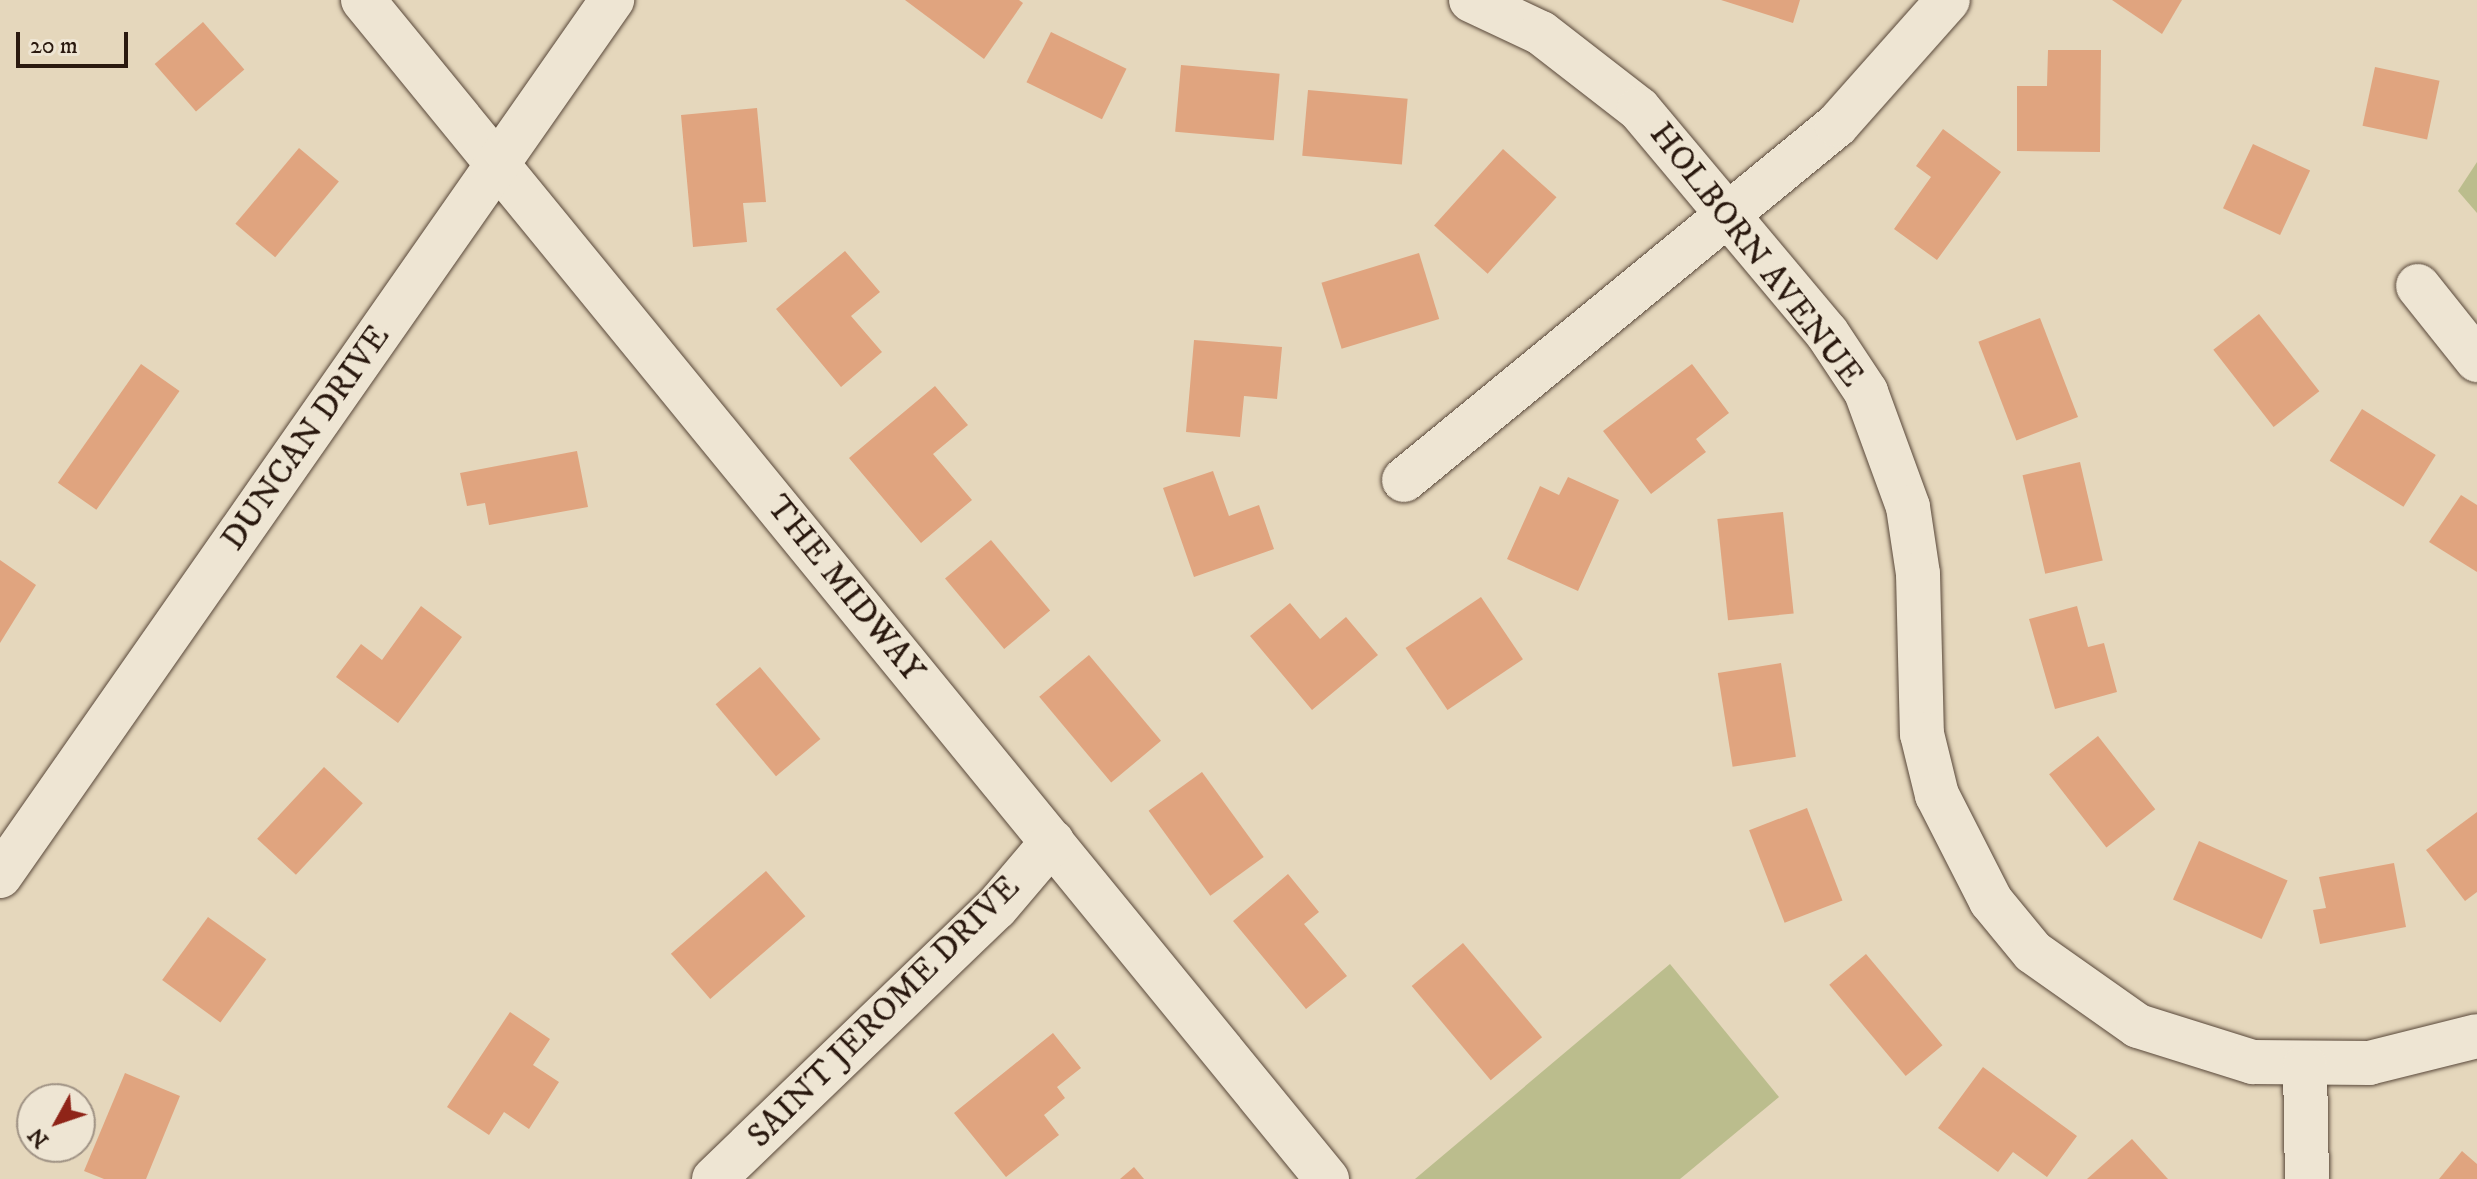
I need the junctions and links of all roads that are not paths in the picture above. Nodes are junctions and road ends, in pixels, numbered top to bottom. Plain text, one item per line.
1 (363, 0) edge
2 (612, 0) edge
3 (1471, 0) edge
4 (1948, 0) edge
5 (498, 165) junction
6 (1729, 214) junction
7 (2418, 286) dead end
8 (2477, 360) edge
9 (1404, 480) dead end
10 (1052, 842) junction
11 (0, 876) edge
12 (2477, 1036) edge
13 (2305, 1066) junction
14 (714, 1179) edge
15 (1327, 1179) edge
16 (2307, 1179) edge

1 - 5 street, THE MIDWAY
2 - 5 street, DUNCAN DRIVE
3 - 6 street, HOLBORN AVENUE
4 - 6 street
5 - 10 street, THE MIDWAY
5 - 11 street, DUNCAN DRIVE
6 - 9 street
6 - 13 street, HOLBORN AVENUE
7 - 8 street
10 - 14 street, SAINT JEROME DRIVE
10 - 15 street, THE MIDWAY
12 - 13 street, HOLBORN AVENUE
13 - 16 street

